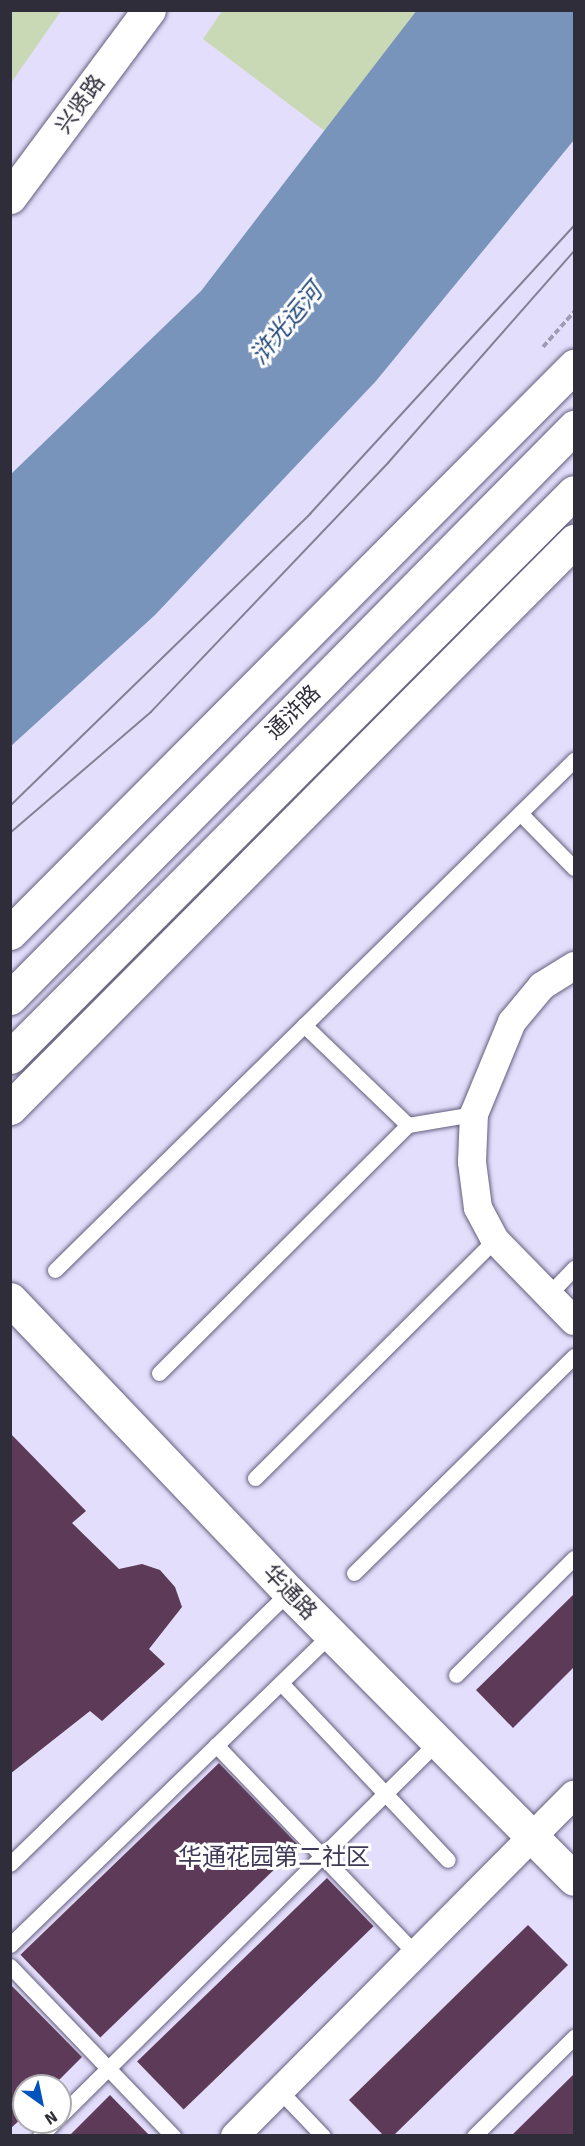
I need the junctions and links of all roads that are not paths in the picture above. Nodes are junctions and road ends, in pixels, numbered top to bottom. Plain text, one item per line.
1 (148, 10) edge
2 (10, 197) edge
3 (574, 366) edge
4 (574, 427) edge
5 (574, 492) edge
6 (574, 541) edge
7 (574, 760) edge
8 (520, 813) junction
9 (574, 868) edge
10 (10, 933) edge
11 (574, 966) edge
12 (10, 998) edge
13 (304, 1025) junction
14 (10, 1057) edge
15 (10, 1108) edge
16 (474, 1114) junction
17 (408, 1125) junction
18 (495, 1240) junction
19 (574, 1268) edge
20 (55, 1270) dead end
21 (550, 1293) junction
22 (10, 1299) edge
23 (574, 1321) edge
24 (574, 1356) edge
25 (159, 1373) dead end
26 (255, 1478) dead end
27 (574, 1558) edge
28 (354, 1573) dead end
29 (289, 1592) junction
30 (331, 1634) junction
31 (456, 1675) dead end
32 (280, 1683) junction
33 (438, 1742) junction
34 (216, 1745) junction
35 (386, 1793) junction
36 (574, 1796) edge
37 (532, 1837) junction
38 (322, 1856) junction
39 (448, 1860) dead end
40 (10, 1864) edge
41 (574, 1879) edge
42 (10, 1945) edge
43 (416, 1954) junction
44 (10, 1966) edge
45 (574, 2037) edge
46 (108, 2068) junction
47 (280, 2091) junction
48 (72, 2104) edge
49 (173, 2136) edge
50 (235, 2136) edge
51 (323, 2136) edge
52 (474, 2136) edge

1 - 2 main road, 兴贤路
3 - 10 main road, 通浒路
4 - 12 main road, 通浒路
5 - 14 main road, 通浒路
6 - 15 main road
7 - 8 lane
8 - 9 lane
8 - 13 lane
11 - 16 street
13 - 17 lane
13 - 20 lane
16 - 17 lane
16 - 18 street
17 - 25 lane
18 - 21 street
18 - 26 lane
19 - 21 lane
21 - 23 street
22 - 29 main road, 华通路
24 - 28 lane
27 - 31 lane
29 - 30 main road, 华通路
29 - 40 lane
30 - 32 lane
30 - 33 main road, 华通路
32 - 34 lane
32 - 35 lane
33 - 35 lane
33 - 37 main road, 华通路
34 - 38 lane
34 - 42 lane
35 - 38 lane
35 - 39 lane
36 - 37 street
37 - 41 main road, 华通路
37 - 43 street
38 - 43 lane
38 - 46 lane
43 - 47 street
44 - 46 lane
45 - 52 lane
46 - 48 lane
46 - 49 lane
47 - 50 street
47 - 51 lane

